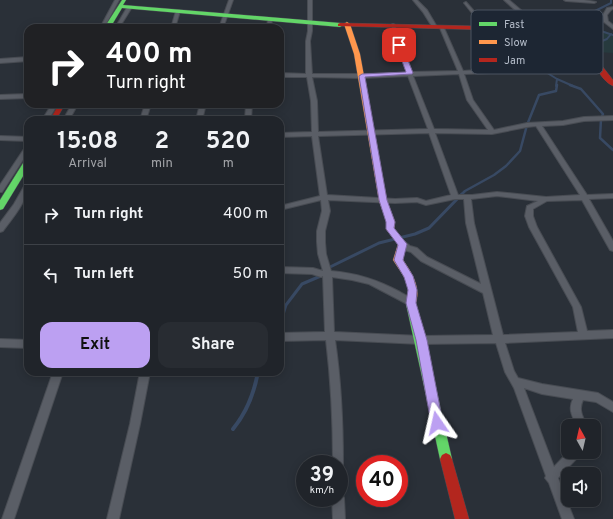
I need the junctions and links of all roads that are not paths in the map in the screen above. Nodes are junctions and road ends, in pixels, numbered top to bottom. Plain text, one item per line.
1 (231, 0) edge
2 (310, 0) edge
3 (415, 0) edge
4 (506, 0) edge
5 (566, 0) edge
6 (594, 2) dead end
7 (123, 3) edge
8 (466, 3) dead end
9 (613, 8) edge
10 (472, 10) edge
11 (517, 10) edge
12 (178, 11) junction
13 (225, 16) junction
14 (309, 23) junction
15 (105, 24) edge
16 (110, 24) edge
17 (118, 24) edge
18 (174, 24) edge
19 (222, 24) edge
20 (270, 24) edge
21 (347, 24) junction
22 (393, 25) junction
23 (438, 28) junction
24 (613, 28) edge
25 (471, 29) edge
26 (24, 59) edge
27 (0, 61) edge
28 (461, 72) junction
29 (471, 72) edge
30 (603, 72) edge
31 (410, 73) junction
32 (310, 74) junction
33 (284, 75) edge
34 (362, 76) junction
35 (613, 84) edge
36 (24, 96) edge
37 (0, 97) edge
38 (613, 118) edge
39 (538, 124) junction
40 (431, 132) junction
41 (492, 132) junction
42 (314, 134) junction
43 (372, 134) junction
44 (284, 135) edge
45 (0, 138) edge
46 (24, 139) edge
47 (24, 153) edge
48 (24, 169) edge
49 (0, 190) edge
50 (24, 192) edge
51 (613, 196) edge
52 (455, 197) junction
53 (325, 198) junction
54 (467, 198) junction
55 (585, 198) junction
56 (546, 199) junction
57 (383, 200) junction
58 (16, 205) junction
59 (1, 206) edge
60 (284, 207) edge
61 (0, 229) edge
62 (402, 244) junction
63 (613, 247) edge
64 (284, 270) edge
65 (324, 274) junction
66 (487, 291) junction
67 (411, 303) junction
68 (583, 334) junction
69 (613, 334) edge
70 (330, 336) junction
71 (284, 337) edge
72 (499, 339) junction
73 (421, 340) junction
74 (0, 343) edge
75 (24, 344) edge
76 (57, 376) edge
77 (144, 376) edge
78 (515, 381) junction
79 (580, 396) junction
80 (613, 407) edge
81 (578, 419) edge
82 (338, 455) edge
83 (569, 459) edge
84 (551, 478) junction
85 (338, 507) edge
86 (8, 519) edge
87 (113, 519) edge
88 (339, 519) edge
89 (462, 519) edge
90 (568, 519) edge

1 - 13 street
2 - 14 street
3 - 23 street
4 - 11 street
5 - 6 street
7 - 12 street
7 - 15 street
7 - 16 street
7 - 17 street
8 - 10 street
9 - 24 street
12 - 13 street
12 - 18 street
13 - 19 street
13 - 20 street
14 - 20 street
14 - 21 street
14 - 32 street
21 - 22 street
21 - 34 street
22 - 23 street
22 - 31 street
23 - 25 street
23 - 28 street
26 - 27 street
28 - 29 street
28 - 31 street
28 - 41 street
30 - 35 street
31 - 34 street
31 - 40 street
32 - 33 street
32 - 34 street
32 - 42 street
34 - 43 street
36 - 37 street
38 - 39 street
39 - 41 street
39 - 55 street
40 - 41 street
40 - 43 street
40 - 52 street
42 - 43 street
42 - 44 street
42 - 53 street
43 - 57 street
45 - 46 street
47 - 49 street
48 - 59 street
50 - 58 street
51 - 55 street
52 - 54 street
52 - 57 street
53 - 57 street
53 - 60 street
53 - 65 street
54 - 56 street
54 - 66 street
55 - 56 street
55 - 63 street
56 - 68 street
57 - 62 street
58 - 59 street
58 - 61 street
62 - 66 street
62 - 67 street
64 - 65 street
65 - 67 street
65 - 70 street
66 - 72 street
67 - 73 street
68 - 69 street
68 - 72 street
70 - 71 street
70 - 73 street
70 - 82 street
72 - 73 street
72 - 78 street
73 - 89 street
74 - 75 street
76 - 86 street
77 - 87 street
78 - 79 street
78 - 84 street
79 - 80 street
79 - 81 street
83 - 84 street
84 - 90 street
85 - 88 street

